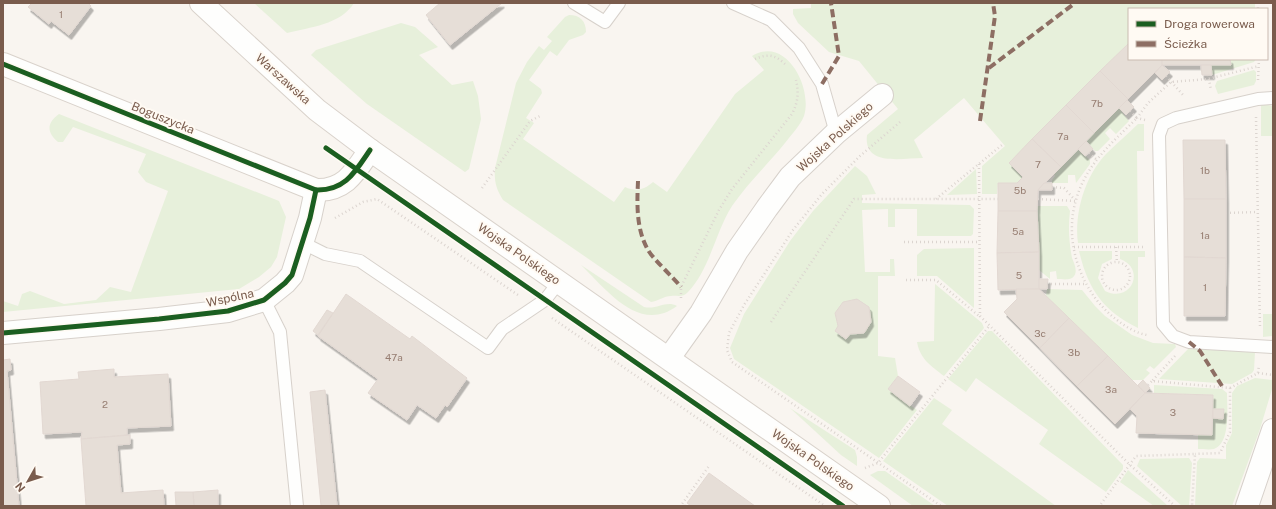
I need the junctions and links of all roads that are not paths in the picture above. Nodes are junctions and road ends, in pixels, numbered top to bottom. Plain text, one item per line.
1 (201, 3) edge
2 (574, 3) edge
3 (619, 3) edge
4 (734, 3) edge
5 (3, 64) edge
6 (882, 95) dead end
7 (1273, 98) edge
8 (836, 133) junction
9 (370, 150) junction
10 (316, 190) junction
11 (303, 243) junction
12 (559, 282) junction
13 (264, 300) junction
14 (3, 333) edge
15 (1273, 347) edge
16 (669, 358) junction
17 (1273, 430) edge
18 (297, 506) edge
19 (879, 506) edge
20 (1247, 506) edge

1 - 9 street, Warszawska
2 - 3 lane
4 - 8 lane
5 - 10 street, Boguszycka
6 - 8 street, Wojska Polskiego
7 - 15 lane
8 - 16 street, Wojska Polskiego
9 - 10 street
9 - 12 street, Wojska Polskiego
10 - 11 street, Wspólna
11 - 12 lane
11 - 13 street, Wspólna
12 - 16 street, Wojska Polskiego
13 - 14 street, Wspólna
13 - 18 lane
16 - 19 street, Wojska Polskiego
17 - 20 street

